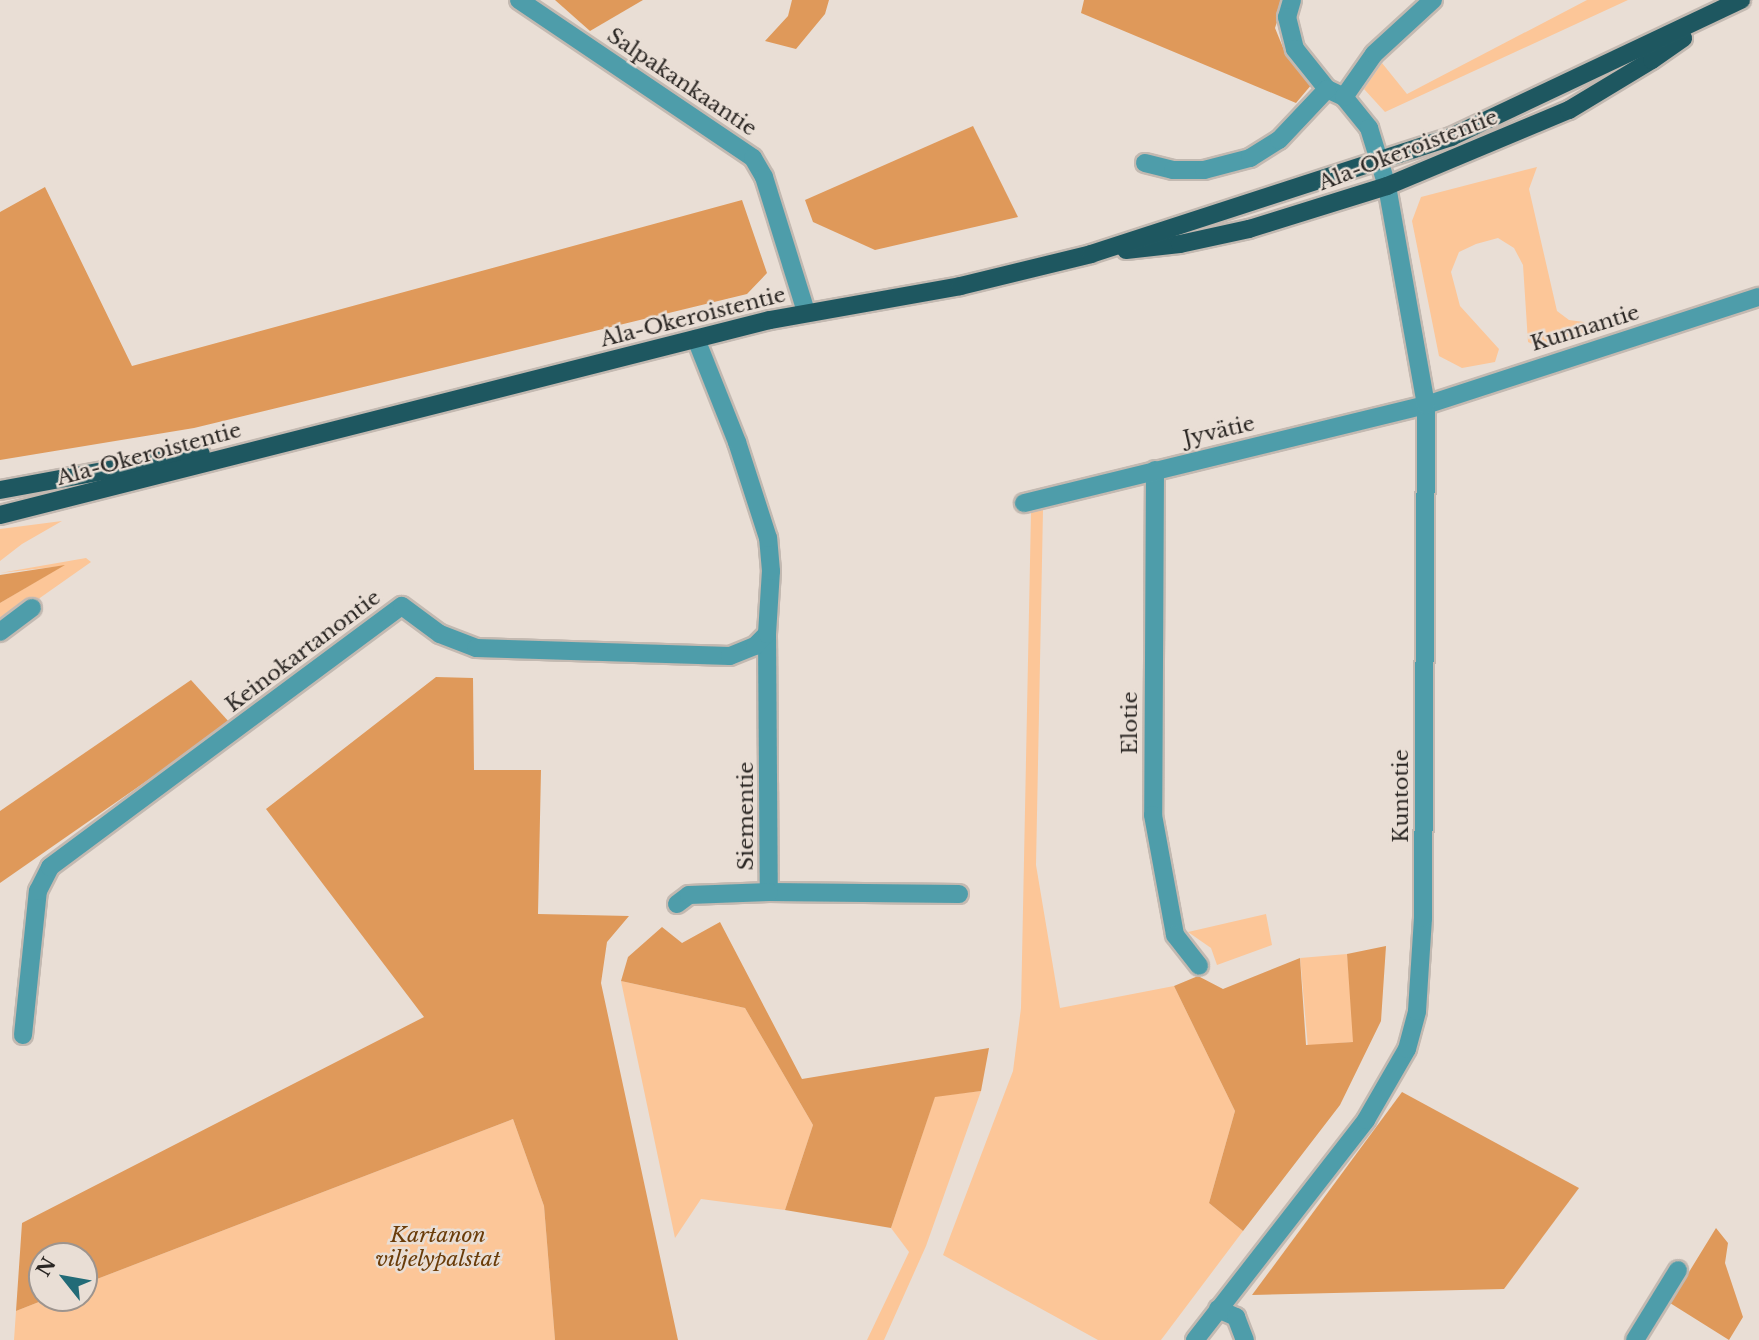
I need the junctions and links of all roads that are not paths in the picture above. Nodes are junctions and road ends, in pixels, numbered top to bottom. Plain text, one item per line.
1 (519, 0) edge
2 (1293, 0) edge
3 (1433, 0) edge
4 (1741, 0) edge
5 (1713, 16) junction
6 (1335, 93) junction
7 (1379, 161) junction
8 (1144, 163) dead end
9 (1387, 186) junction
10 (1091, 254) junction
11 (1759, 297) edge
12 (806, 312) junction
13 (696, 339) junction
14 (1426, 405) junction
15 (308, 435) junction
16 (1154, 470) junction
17 (0, 490) edge
18 (1024, 503) dead end
19 (0, 515) edge
20 (32, 608) dead end
21 (0, 632) edge
22 (767, 634) junction
23 (769, 892) junction
24 (958, 894) dead end
25 (677, 904) dead end
26 (1199, 966) dead end
27 (23, 1035) dead end
28 (1678, 1270) dead end
29 (1218, 1309) junction
30 (1195, 1340) edge
31 (1245, 1340) edge
32 (1635, 1340) edge

1 - 12 street, Salpakankaantie
2 - 6 street, Kuntotie
3 - 6 street
4 - 5 main road, Ala-Okeroistentie
5 - 7 main road, Ala-Okeroistentie
5 - 9 main road, Ala-Okeroistentie
6 - 7 street, Kuntotie
6 - 8 street
7 - 9 street, Kuntotie
7 - 10 main road, Ala-Okeroistentie
9 - 10 main road, Ala-Okeroistentie
9 - 14 street, Kuntotie
10 - 12 main road, Ala-Okeroistentie
11 - 14 street, Kunnantie
12 - 13 main road, Ala-Okeroistentie
13 - 15 main road, Ala-Okeroistentie
13 - 22 street
14 - 16 street, Jyvätie
14 - 29 street, Kuntotie
15 - 17 main road, Ala-Okeroistentie
15 - 19 main road, Ala-Okeroistentie
16 - 18 street, Jyvätie
16 - 26 street, Elotie
20 - 21 street
22 - 23 street, Siementie
22 - 27 street, Keinokartanontie
23 - 24 street, Siementie
23 - 25 street
28 - 32 street
29 - 30 street, Kuntotie
29 - 31 street

